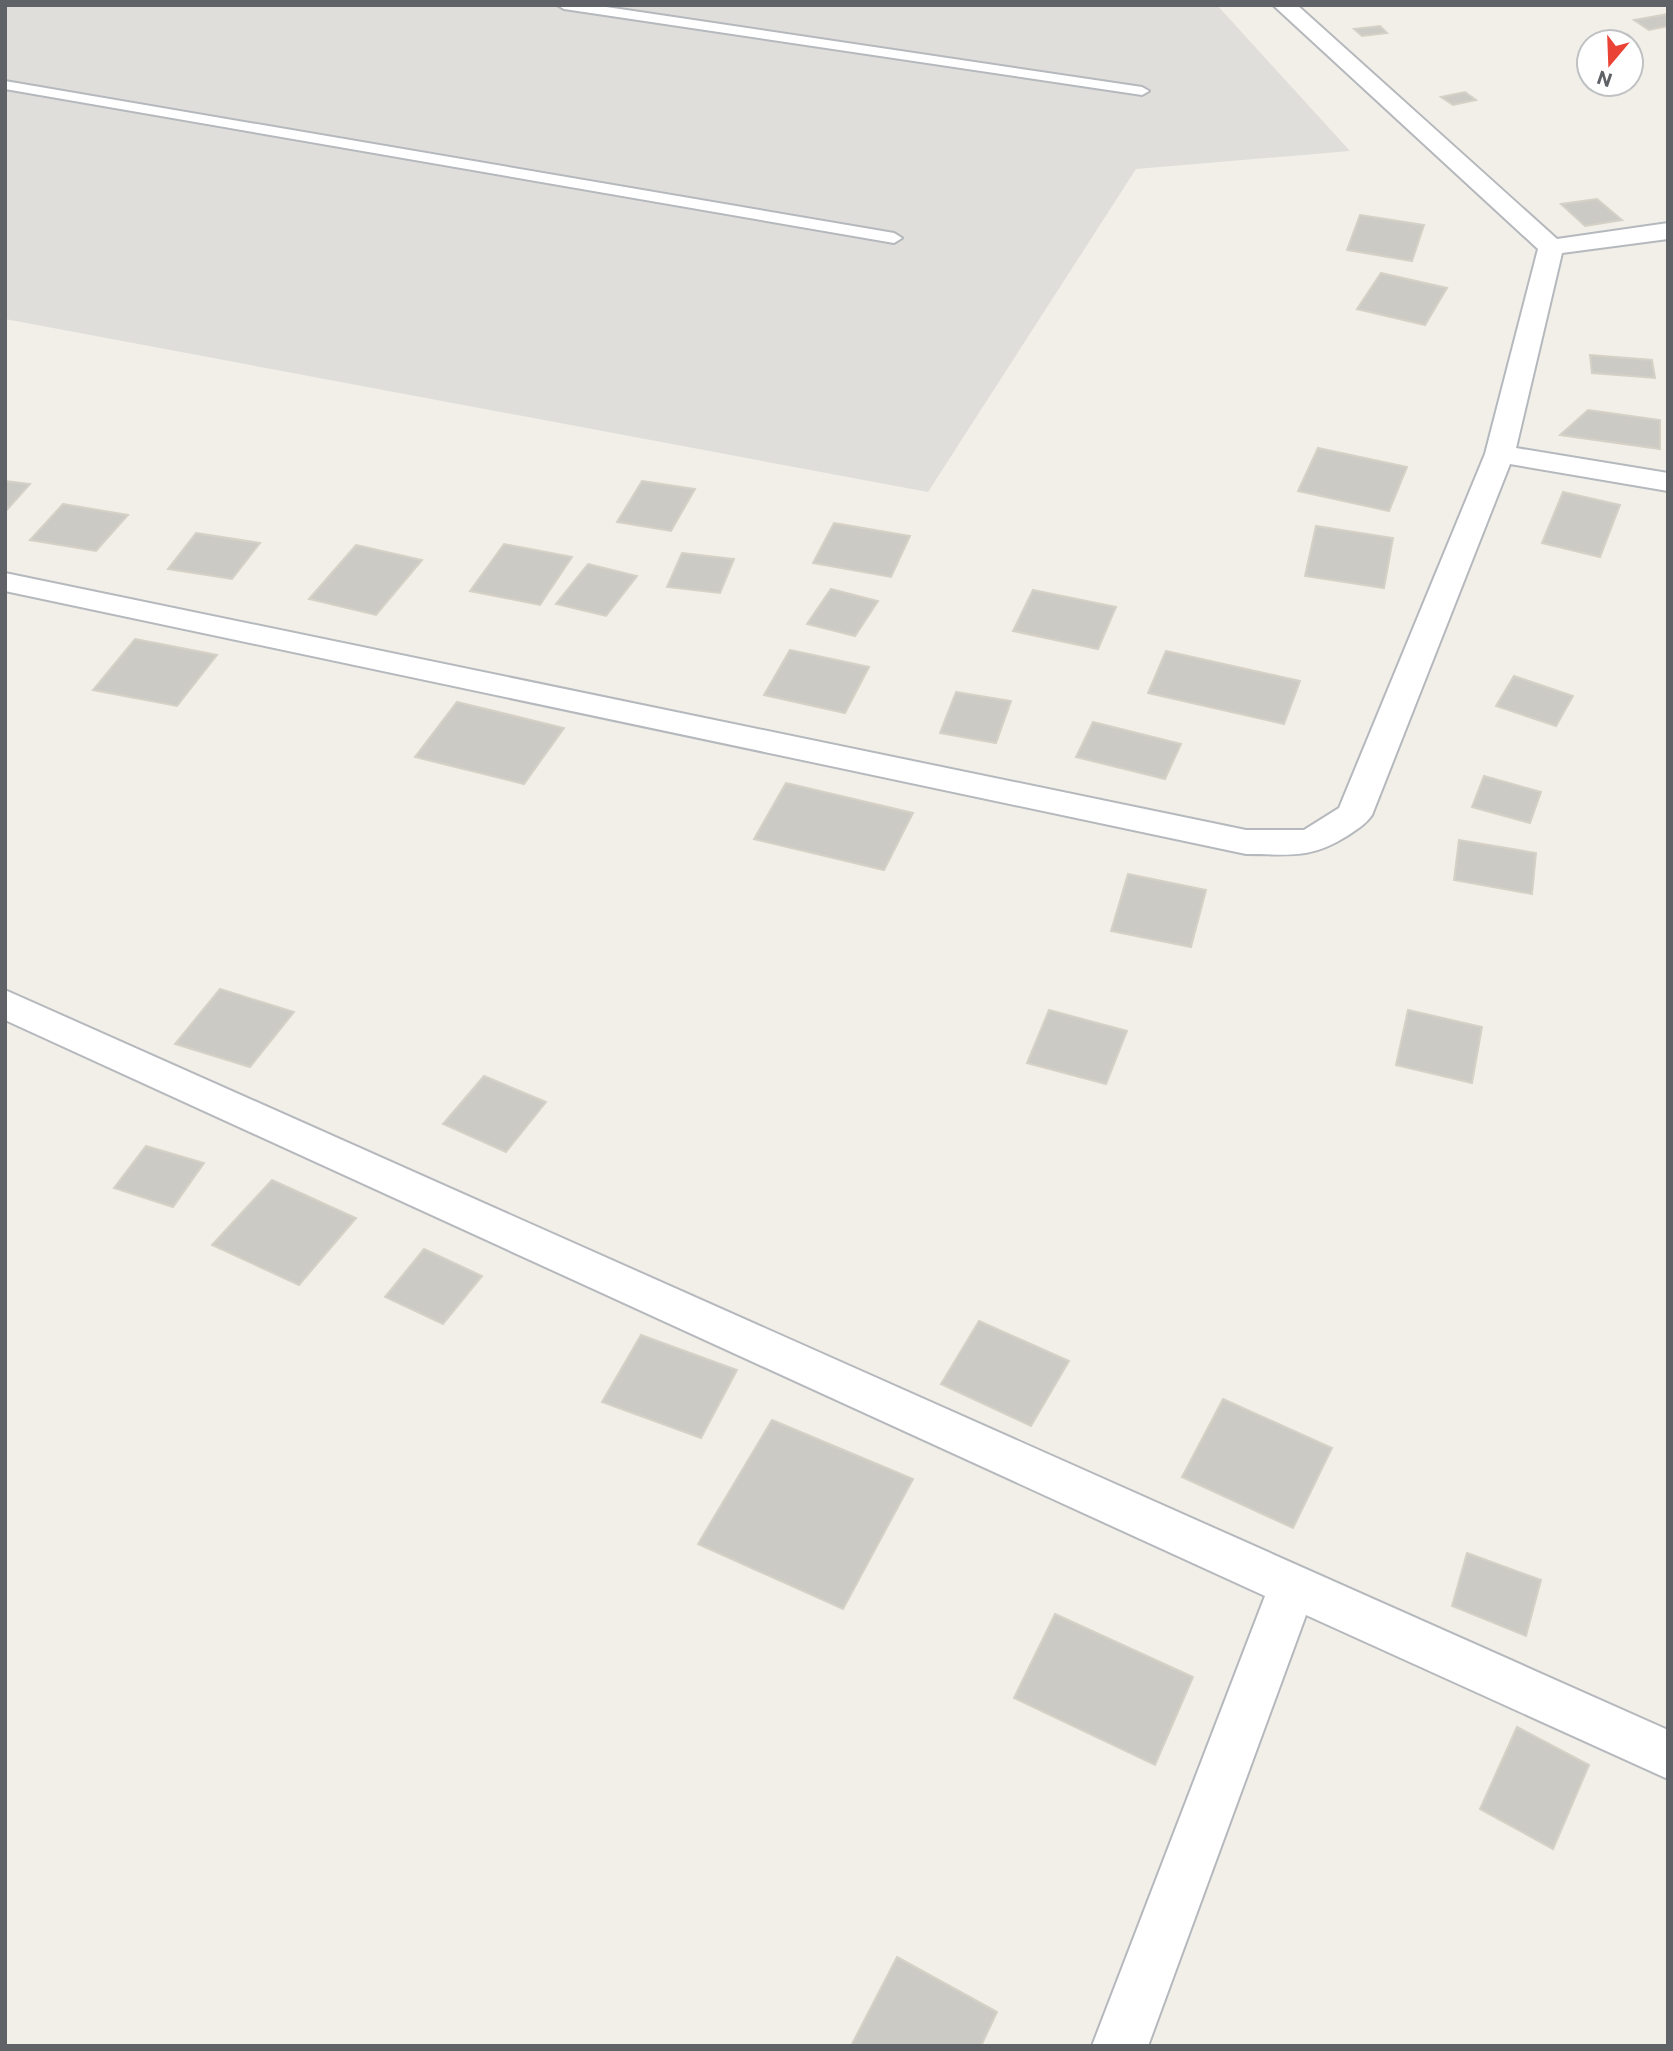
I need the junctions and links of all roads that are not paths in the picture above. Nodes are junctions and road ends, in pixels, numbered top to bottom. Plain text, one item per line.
1 (564, 5) edge
2 (1284, 5) edge
3 (5, 85) edge
4 (1142, 91) dead end
5 (1668, 231) edge
6 (894, 238) dead end
7 (1551, 247) junction
8 (1500, 454) junction
9 (1668, 482) edge
10 (5, 582) edge
11 (5, 1004) edge
12 (1293, 1585) junction
13 (1668, 1755) edge
14 (1120, 2046) edge

1 - 4 lane
2 - 7 street
3 - 6 lane
5 - 7 street
7 - 8 street
8 - 9 street
8 - 10 street
11 - 12 street
12 - 13 street
12 - 14 street

